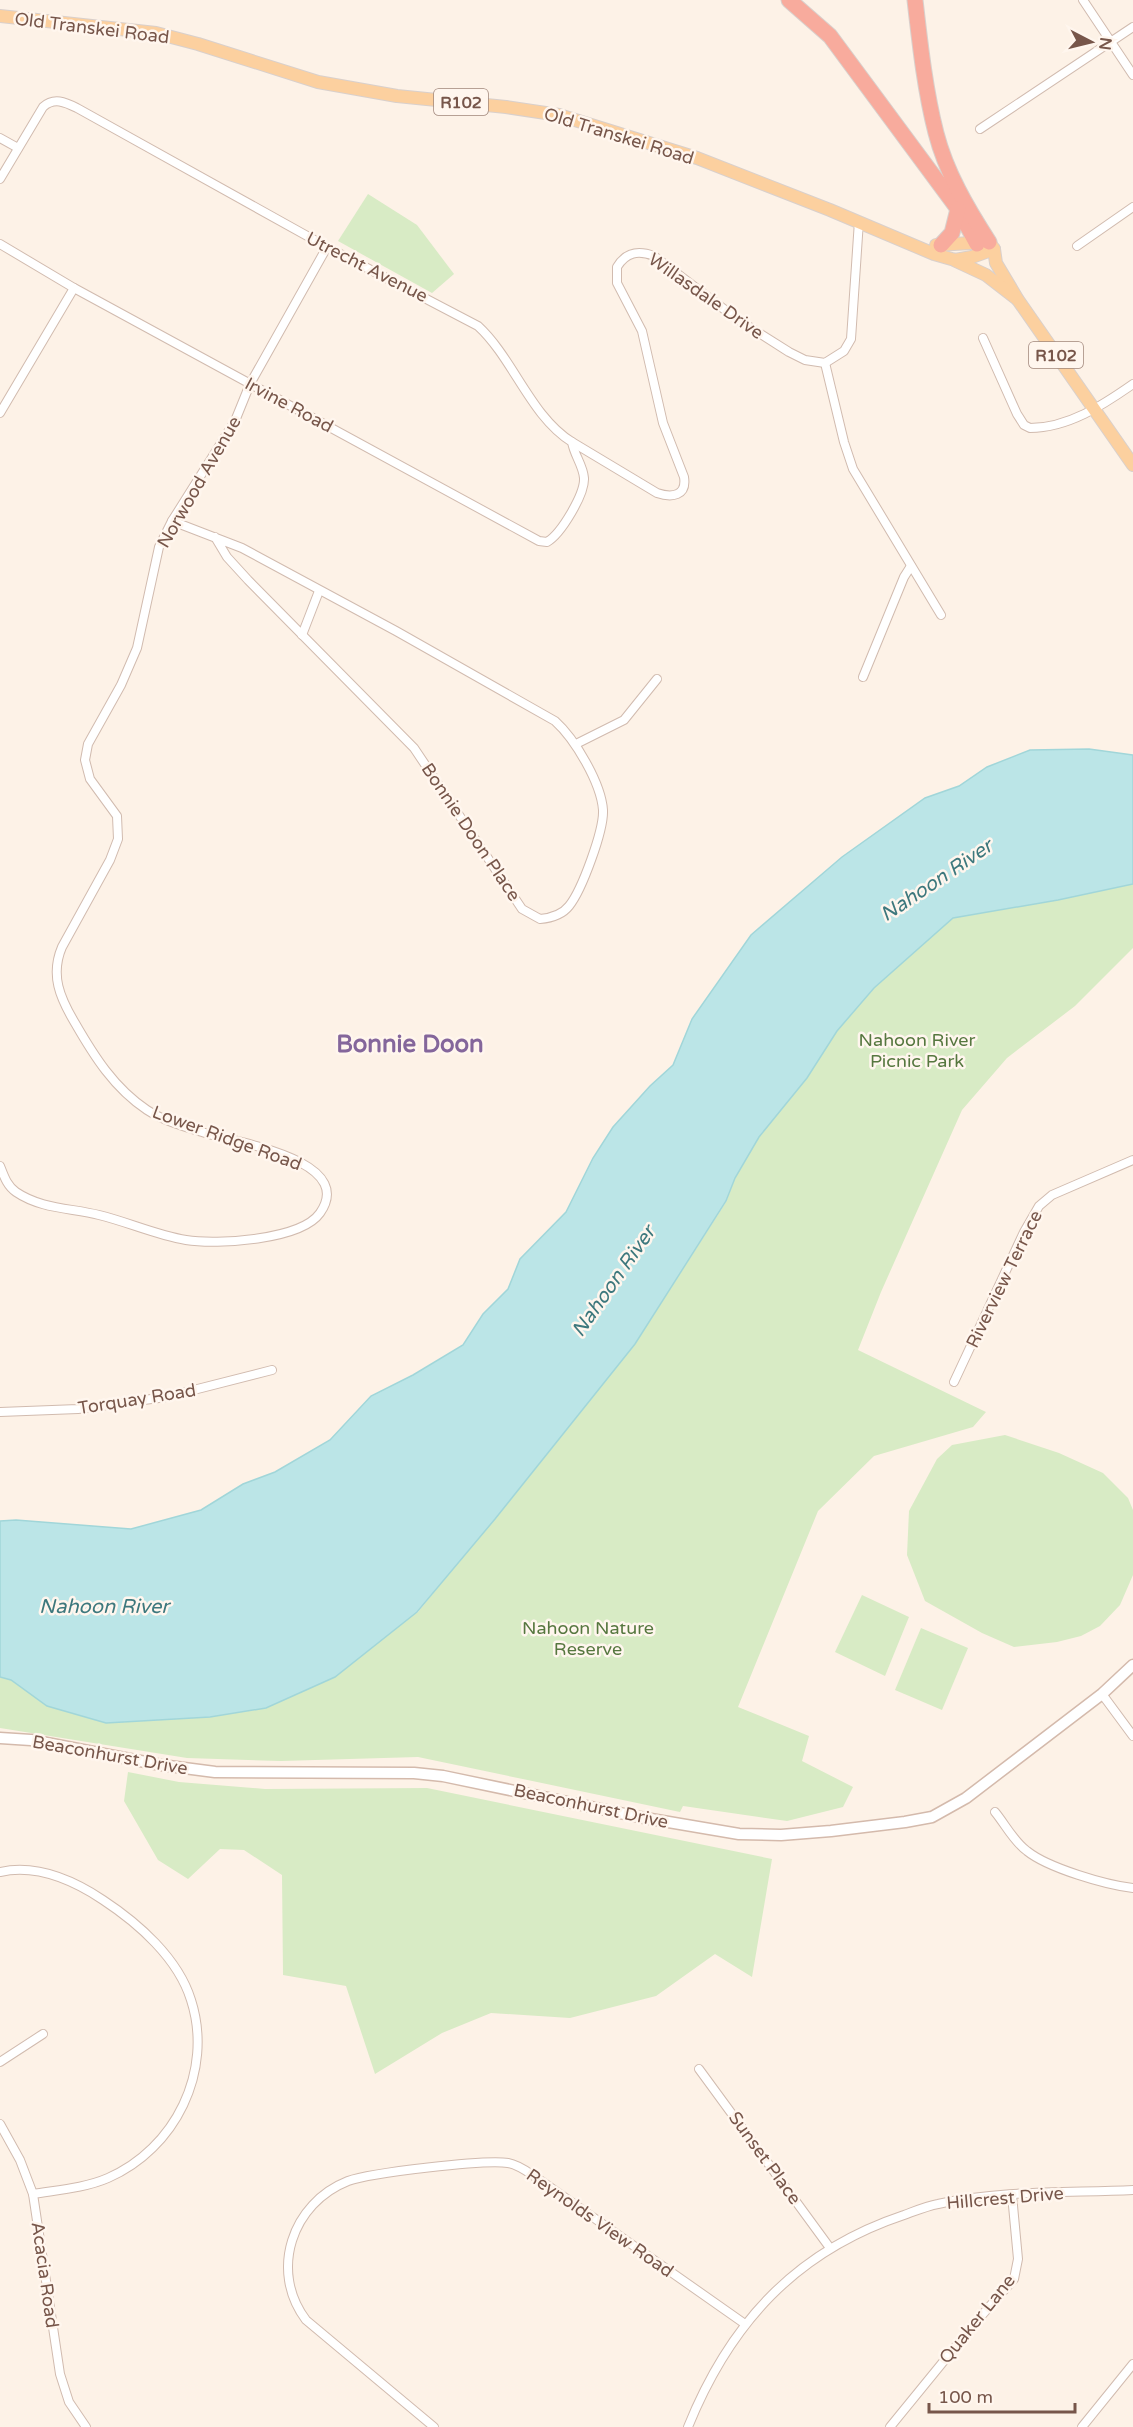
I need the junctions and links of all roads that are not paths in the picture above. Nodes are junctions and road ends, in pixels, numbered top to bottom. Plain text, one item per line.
1 (789, 0) edge
2 (915, 0) edge
3 (1083, 0) edge
4 (0, 16) edge
5 (1133, 27) edge
6 (1111, 42) junction
7 (1133, 75) edge
8 (980, 129) dead end
9 (0, 138) edge
10 (18, 148) junction
11 (0, 179) edge
12 (1133, 207) edge
13 (958, 209) junction
14 (859, 222) junction
15 (908, 242) junction
16 (0, 244) edge
17 (941, 245) junction
18 (1077, 246) dead end
19 (327, 247) junction
20 (985, 247) junction
21 (955, 260) junction
22 (74, 288) junction
23 (1018, 300) junction
24 (983, 338) dead end
25 (825, 363) junction
26 (250, 384) junction
27 (1133, 384) edge
28 (1094, 410) junction
29 (0, 413) edge
30 (572, 442) junction
31 (1133, 465) edge
32 (172, 521) junction
33 (215, 537) junction
34 (911, 566) junction
35 (319, 591) junction
36 (941, 615) dead end
37 (302, 635) junction
38 (863, 677) dead end
39 (657, 679) dead end
40 (98, 727) joint
41 (576, 744) junction
42 (1133, 1160) edge
43 (0, 1166) edge
44 (272, 1370) dead end
45 (954, 1382) dead end
46 (0, 1412) edge
47 (1133, 1665) edge
48 (1102, 1694) junction
49 (1133, 1736) edge
50 (0, 1738) edge
51 (994, 1812) dead end
52 (0, 1872) edge
53 (1133, 1888) edge
54 (43, 2034) dead end
55 (0, 2062) edge
56 (699, 2069) dead end
57 (0, 2124) edge
58 (1133, 2190) edge
59 (33, 2194) junction
60 (1012, 2195) junction
61 (830, 2248) junction
62 (744, 2324) junction
63 (1133, 2364) edge
64 (86, 2427) edge
65 (434, 2427) edge
66 (688, 2427) edge
67 (890, 2427) edge
68 (1082, 2427) edge

1 - 13 highway
2 - 20 highway
3 - 6 street
4 - 14 main road, Old Transkei Road / R102
5 - 6 street
6 - 7 street
6 - 8 street
9 - 10 street
10 - 11 street
10 - 19 street, Utrecht Avenue
12 - 18 street
13 - 17 highway
13 - 20 highway
14 - 15 main road, Old Transkei Road / R102
14 - 25 street
15 - 17 main road, Old Transkei Road / R102
15 - 21 main road, Old Transkei Road / R102
16 - 22 street, Irvine Road
17 - 20 main road, Old Transkei Road / R102
19 - 26 street, Norwood Avenue
19 - 30 street, Utrecht Avenue
20 - 21 main road, Old Transkei Road
20 - 23 main road, R102
21 - 23 main road
22 - 26 street, Irvine Road
22 - 29 street
23 - 28 main road, R102
24 - 28 street
25 - 30 street, Willasdale Drive
25 - 34 street
26 - 30 street, Irvine Road
26 - 32 street, Norwood Avenue
27 - 28 street
28 - 31 main road, R102
32 - 33 street, Bonnie Doon Place
32 - 40 street, Norwood Avenue
33 - 35 street, Bonnie Doon Place
33 - 37 street, Bonnie Doon Place
34 - 36 street
34 - 38 street
35 - 37 street
35 - 41 street, Bonnie Doon Place
37 - 41 street, Bonnie Doon Place
39 - 41 street
40 - 43 street, Lower Ridge Road
42 - 45 street, Riverview Terrace
44 - 46 street, Torquay Road
47 - 48 street, Beaconhurst Drive
48 - 49 street
48 - 50 street, Beaconhurst Drive
51 - 53 street
52 - 59 street
54 - 55 street
56 - 61 street, Sunset Place
57 - 59 street, Acacia Road
58 - 60 street, Hillcrest Drive
59 - 64 street, Acacia Road
60 - 61 street, Hillcrest Drive
60 - 67 street, Quaker Lane
61 - 62 street, Hillcrest Drive
62 - 65 street, Reynolds View Road
62 - 66 street, Hillcrest Drive
63 - 68 street

